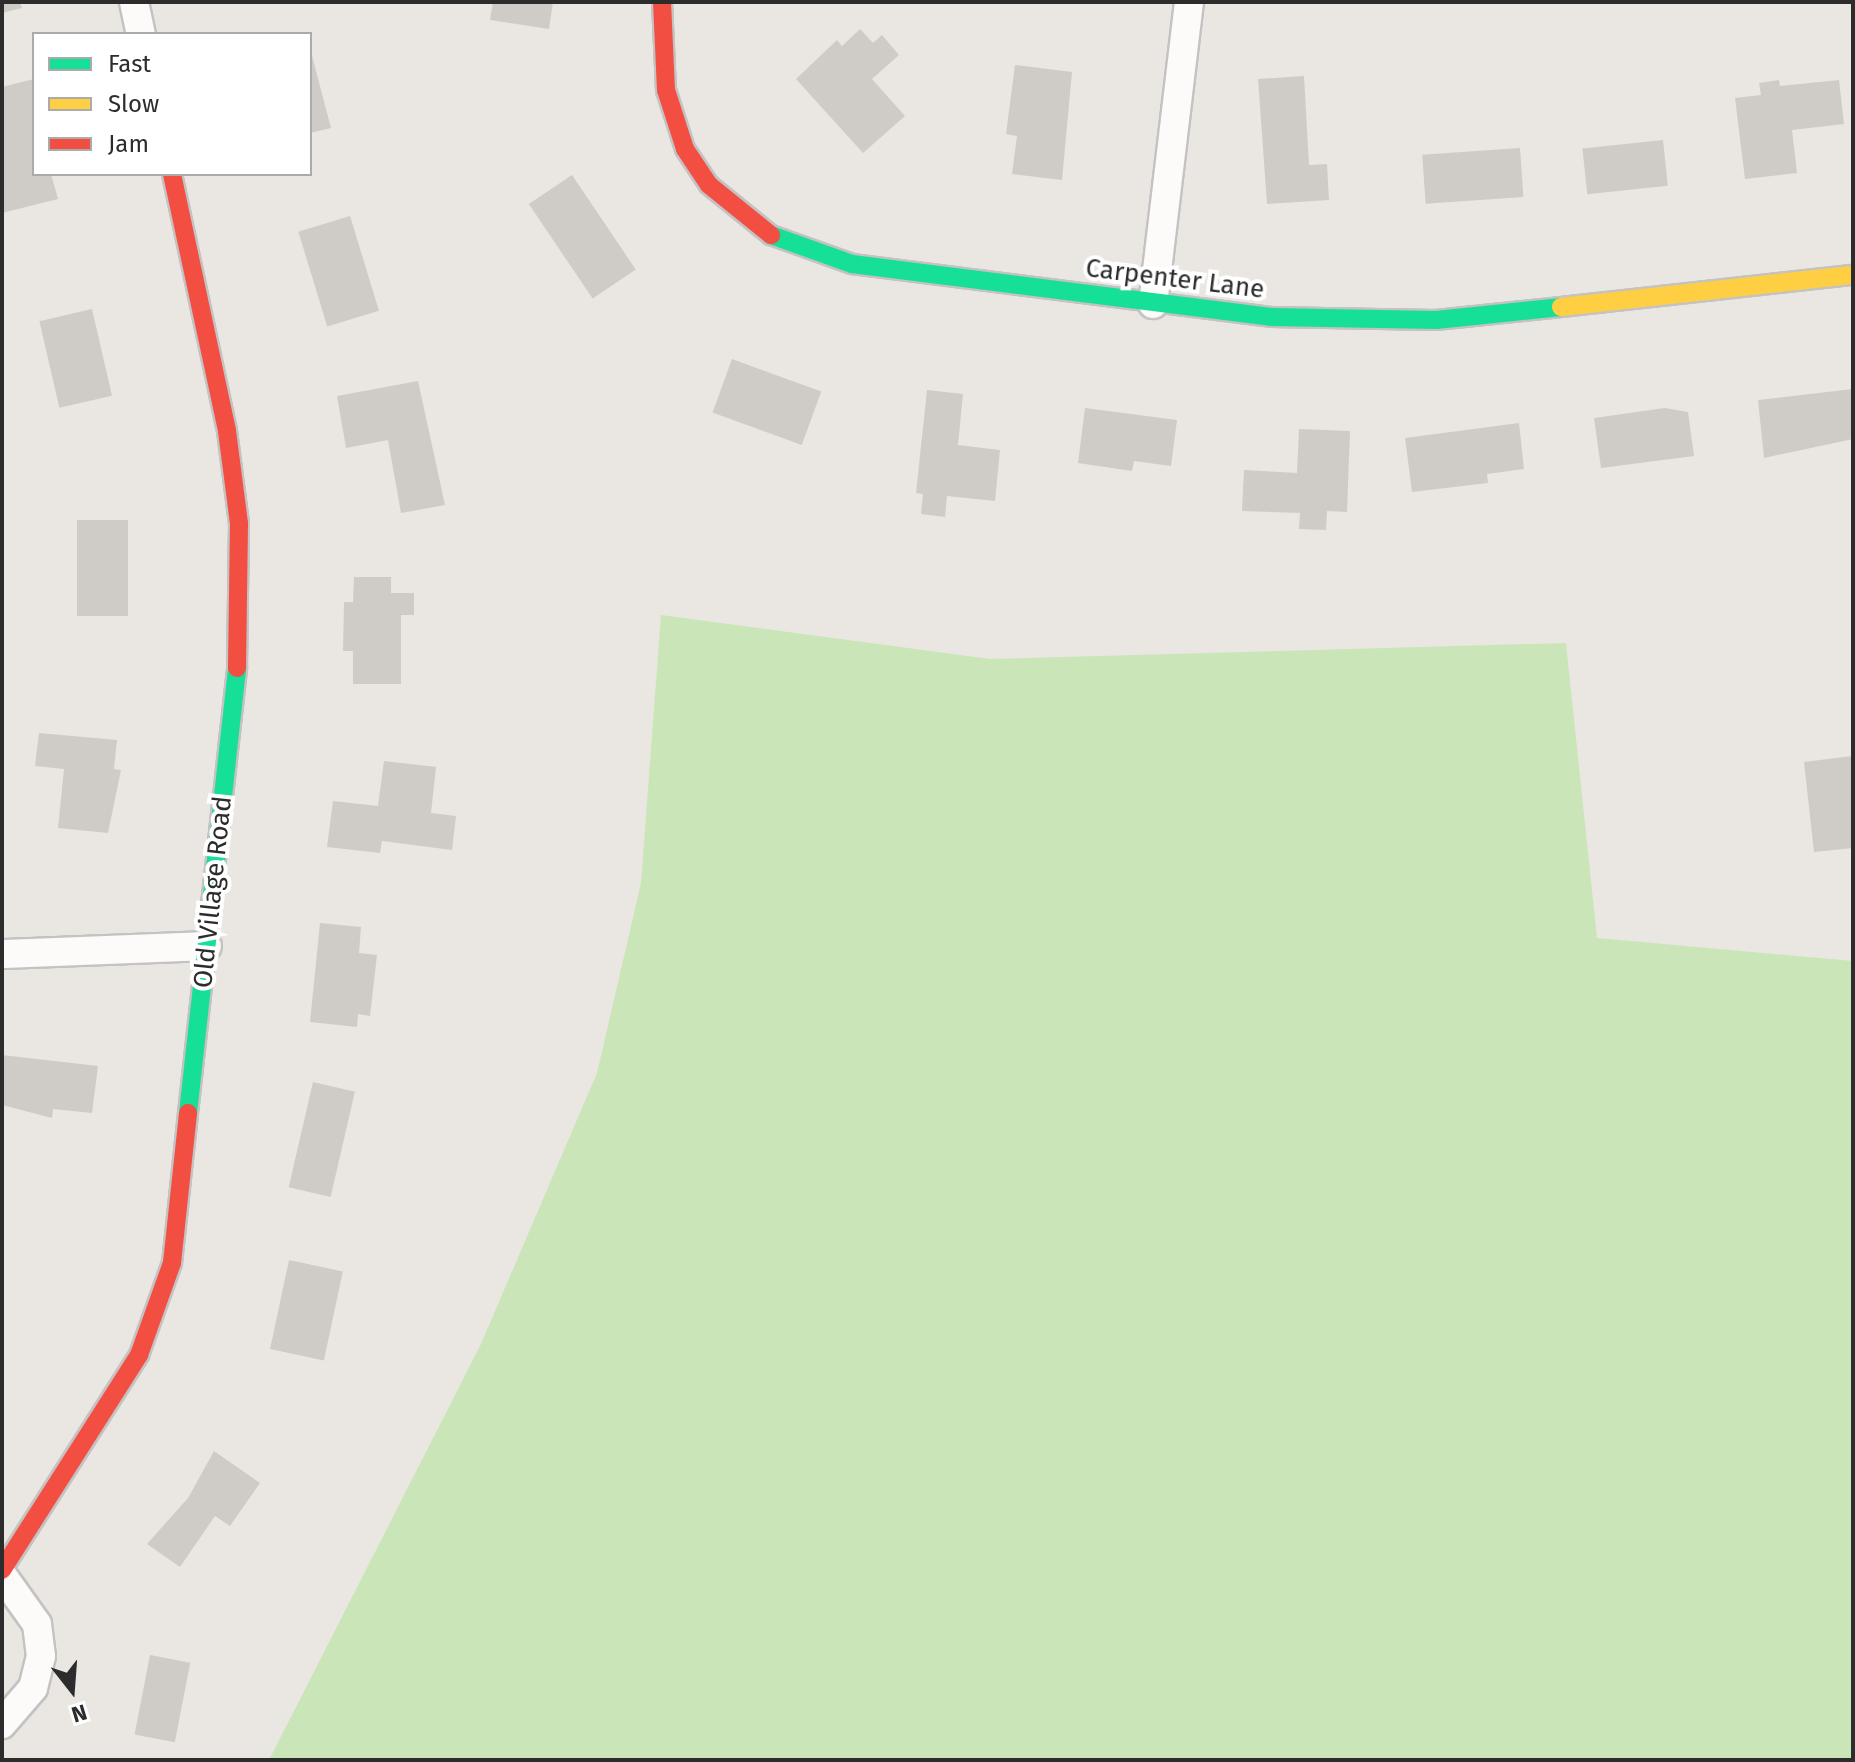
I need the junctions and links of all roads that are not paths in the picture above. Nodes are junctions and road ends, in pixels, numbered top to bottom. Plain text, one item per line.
1 (134, 2) edge
2 (662, 2) edge
3 (1189, 2) edge
4 (141, 32) edge
5 (172, 176) edge
6 (1853, 275) edge
7 (1153, 304) junction
8 (207, 946) junction
9 (2, 954) edge
10 (2, 1573) edge
11 (2, 1724) edge

1 - 4 street
2 - 7 street, Carpenter Lane
3 - 7 street
5 - 8 street, Old Village Road
6 - 7 street, Carpenter Lane
8 - 9 street
8 - 10 street, Old Village Road
10 - 11 street, Old Village Road

